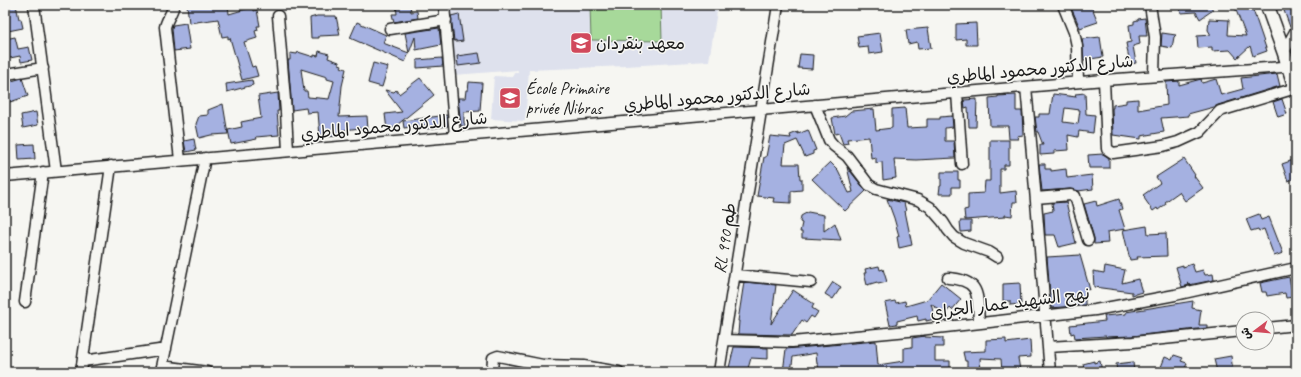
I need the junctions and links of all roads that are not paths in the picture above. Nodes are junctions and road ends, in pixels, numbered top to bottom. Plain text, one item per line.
1 (34, 5) edge
2 (174, 5) edge
3 (444, 5) edge
4 (778, 5) edge
5 (1063, 5) edge
6 (1150, 5) edge
7 (1267, 5) edge
8 (278, 16) dead end
9 (446, 20) junction
10 (390, 29) dead end
11 (1296, 30) edge
12 (1284, 52) junction
13 (1292, 67) edge
14 (43, 68) junction
15 (7, 74) dead end
16 (1154, 76) junction
17 (1104, 80) junction
18 (1078, 82) junction
19 (1026, 87) junction
20 (1296, 89) edge
21 (957, 93) junction
22 (815, 105) junction
23 (762, 109) junction
24 (455, 136) junction
25 (288, 151) junction
26 (205, 158) junction
27 (180, 160) junction
28 (962, 164) dead end
29 (111, 166) junction
30 (56, 171) junction
31 (43, 172) junction
32 (5, 176) edge
33 (1036, 198) junction
34 (1088, 240) dead end
35 (997, 256) dead end
36 (1296, 268) edge
37 (735, 275) junction
38 (948, 278) dead end
39 (811, 282) dead end
40 (25, 302) dead end
41 (1044, 316) junction
42 (979, 323) junction
43 (1296, 325) edge
44 (1275, 327) edge
45 (1235, 332) edge
46 (725, 340) junction
47 (1048, 347) junction
48 (166, 349) junction
49 (83, 361) junction
50 (162, 369) edge
51 (82, 372) edge
52 (207, 372) edge
53 (492, 372) edge
54 (619, 372) edge
55 (719, 372) edge
56 (1050, 372) edge

1 - 14 street
2 - 27 street
3 - 9 street
4 - 23 street, RL طم 990
5 - 18 street
6 - 16 street
7 - 12 main road
8 - 25 street
9 - 10 street
9 - 24 street
11 - 12 street
12 - 13 main road
13 - 16 street, شارع الدكتور محمود الماطري
13 - 20 main road
14 - 15 street
14 - 30 street
16 - 17 street, شارع الدكتور محمود الماطري
17 - 18 street, شارع الدكتور محمود الماطري
17 - 20 street
18 - 19 street, شارع الدكتور محمود الماطري
19 - 21 street, شارع الدكتور محمود الماطري
19 - 33 street
21 - 22 street, شارع الدكتور محمود الماطري
21 - 28 street
22 - 23 street, شارع الدكتور محمود الماطري
22 - 35 street
23 - 24 street, شارع الدكتور محمود الماطري
23 - 37 street, RL طم 990
24 - 25 street, شارع الدكتور محمود الماطري
25 - 26 street, شارع الدكتور محمود الماطري
26 - 27 street, شارع الدكتور محمود الماطري
26 - 48 street
27 - 29 street, شارع الدكتور محمود الماطري
29 - 30 street, شارع الدكتور محمود الماطري
29 - 49 street
30 - 31 street, شارع الدكتور محمود الماطري
31 - 32 street, شارع الدكتور محمود الماطري
31 - 40 street
33 - 34 street
33 - 41 street
36 - 41 street, نهج الشهيد عمار الجراي
37 - 39 street
37 - 46 street, RL طم 990
38 - 42 street
41 - 42 street, نهج الشهيد عمار الجراي
41 - 47 street
42 - 46 street, نهج الشهيد عمار الجراي
43 - 44 street
45 - 47 street
46 - 55 street, RL طم 990
47 - 56 street
48 - 49 street
48 - 50 street
49 - 51 street
50 - 52 street
53 - 54 street

